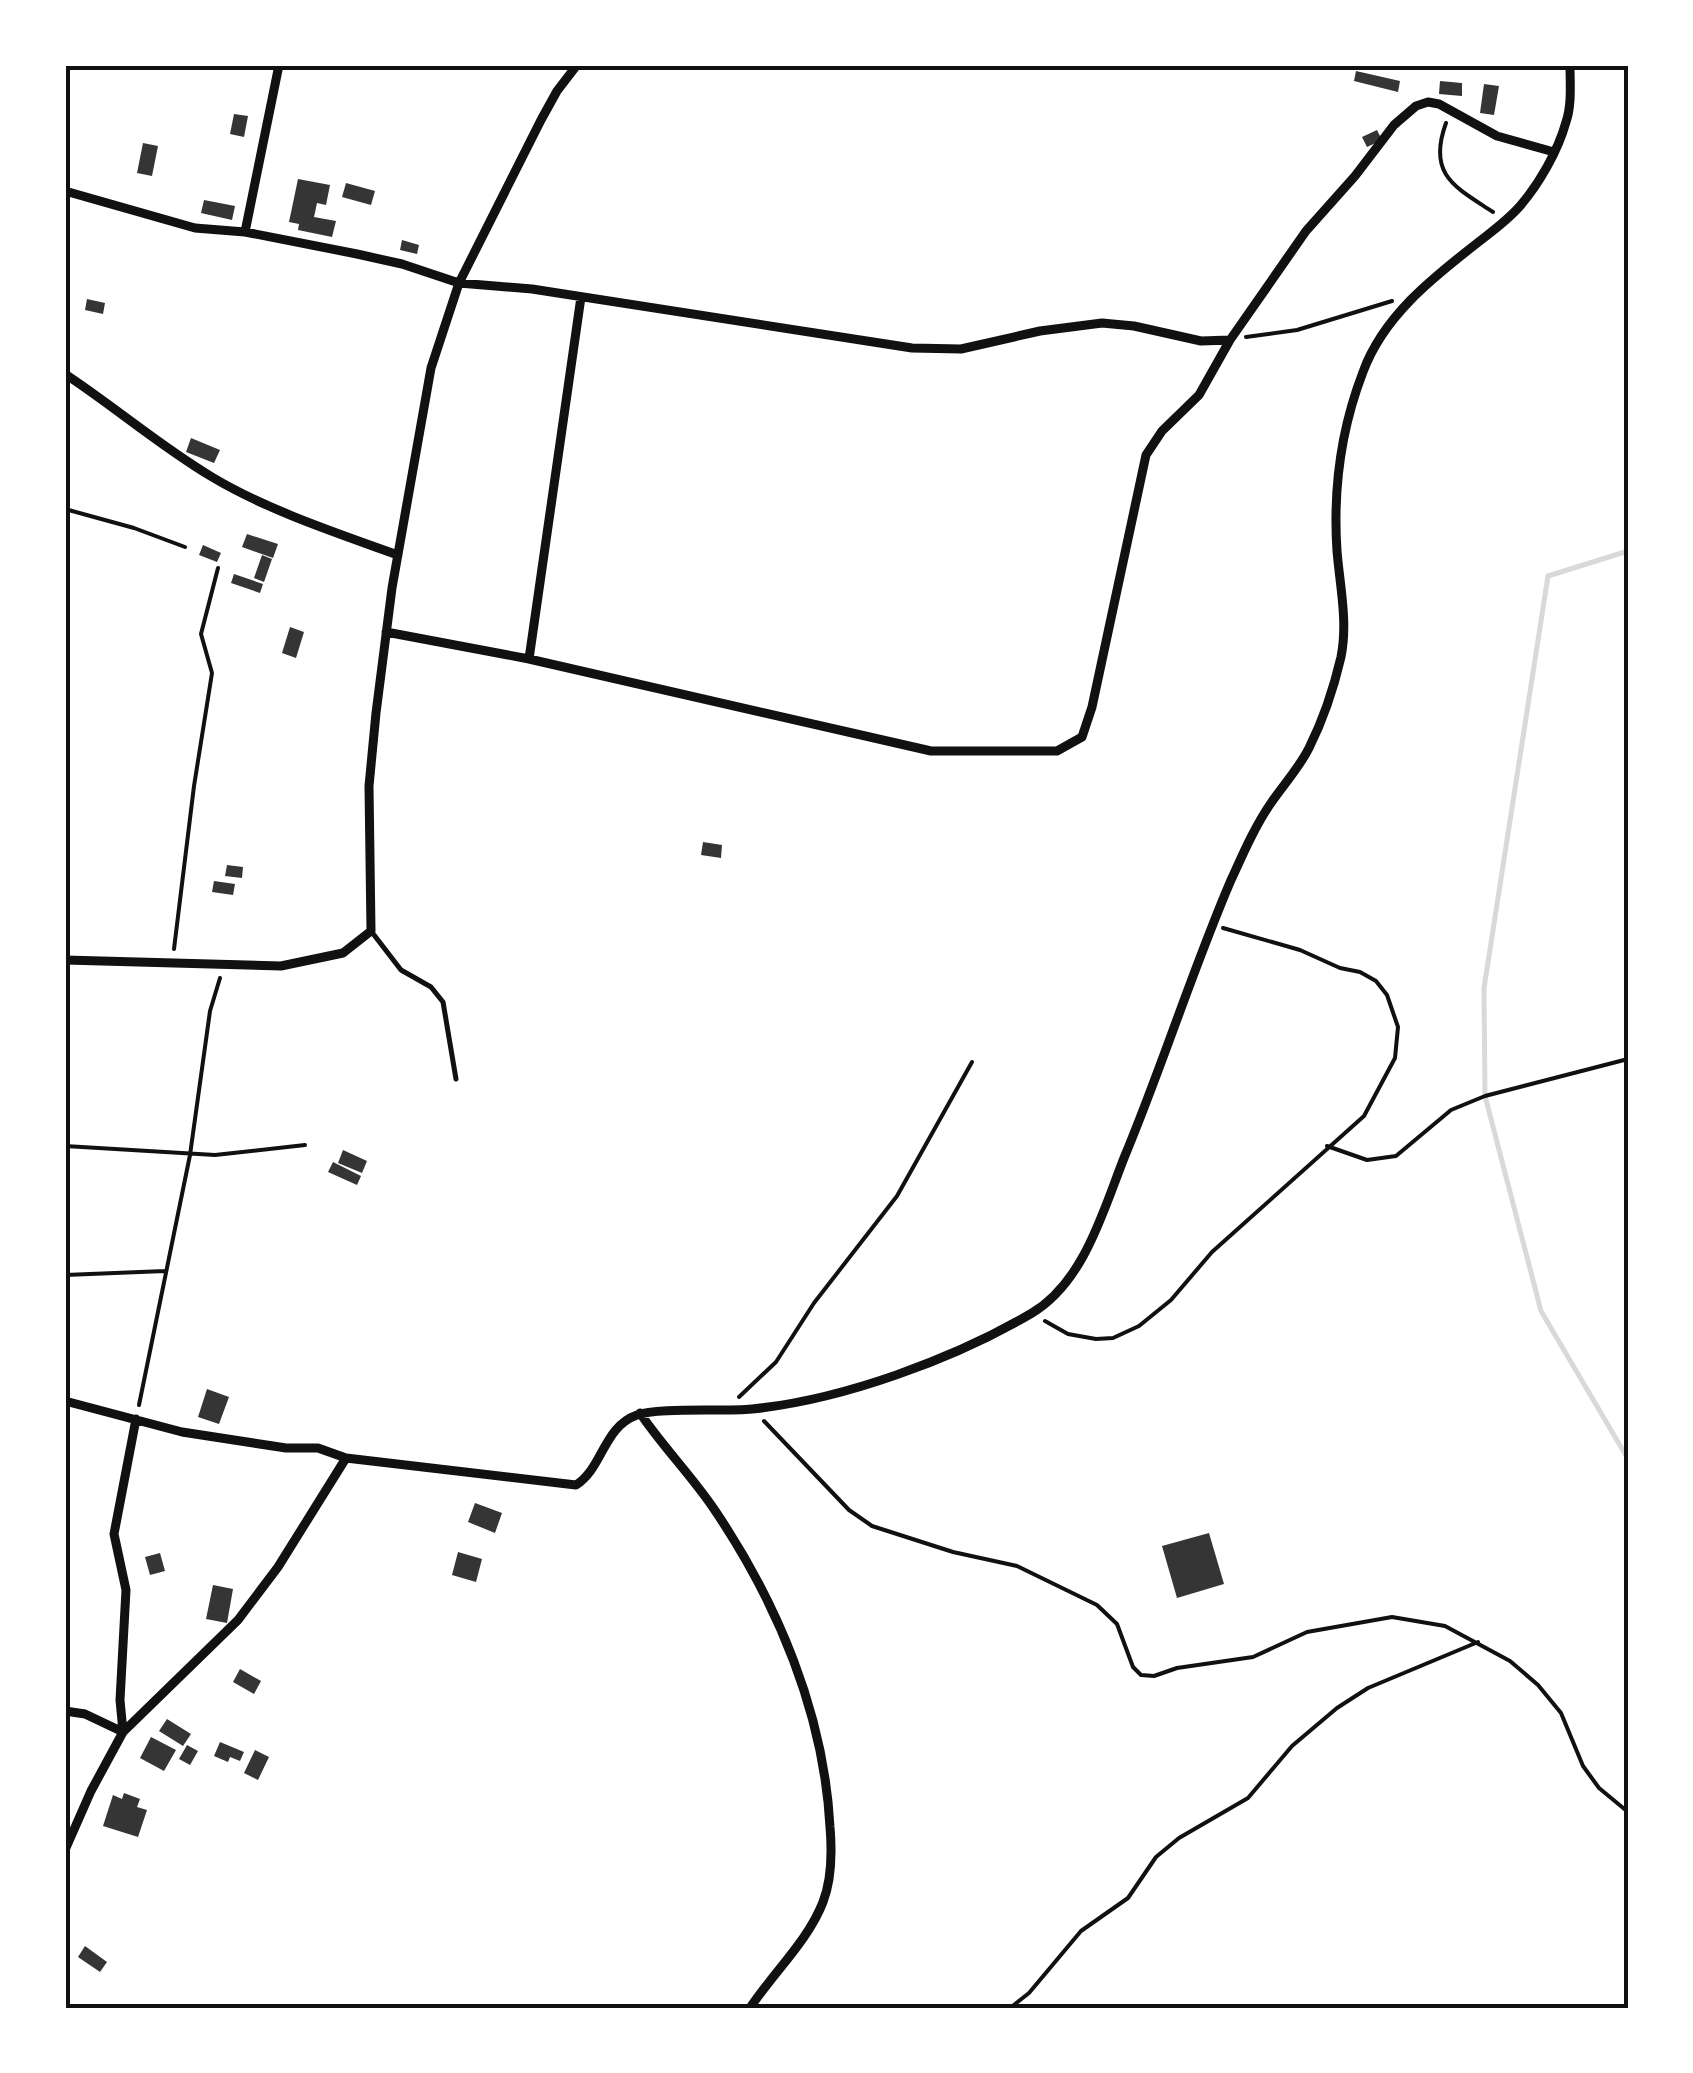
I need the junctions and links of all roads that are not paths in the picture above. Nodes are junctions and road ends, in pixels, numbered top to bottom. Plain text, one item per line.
1 (280, 65) edge
2 (577, 65) edge
3 (1570, 65) edge
4 (1554, 152) junction
5 (65, 191) edge
6 (245, 232) junction
7 (459, 283) junction
8 (581, 297) junction
9 (1231, 339) junction
10 (65, 374) edge
11 (398, 555) junction
12 (386, 632) junction
13 (529, 660) junction
14 (371, 931) junction
15 (65, 960) edge
16 (456, 1079) dead end
17 (65, 1401) edge
18 (640, 1413) junction
19 (136, 1419) junction
20 (346, 1458) junction
21 (65, 1710) edge
22 (124, 1732) junction
23 (65, 1850) edge
24 (750, 2008) edge

1 - 6 street
2 - 7 street
3 - 4 street
4 - 9 street
4 - 18 street
5 - 6 street
6 - 7 street
7 - 8 street
7 - 11 street
8 - 9 street
8 - 13 street
9 - 13 street
10 - 11 street
11 - 12 street
12 - 13 street
12 - 14 street
14 - 15 street
14 - 16 lane
17 - 19 street
18 - 20 street
18 - 24 street
19 - 20 street
19 - 22 street
20 - 22 street
21 - 22 street
22 - 23 street

